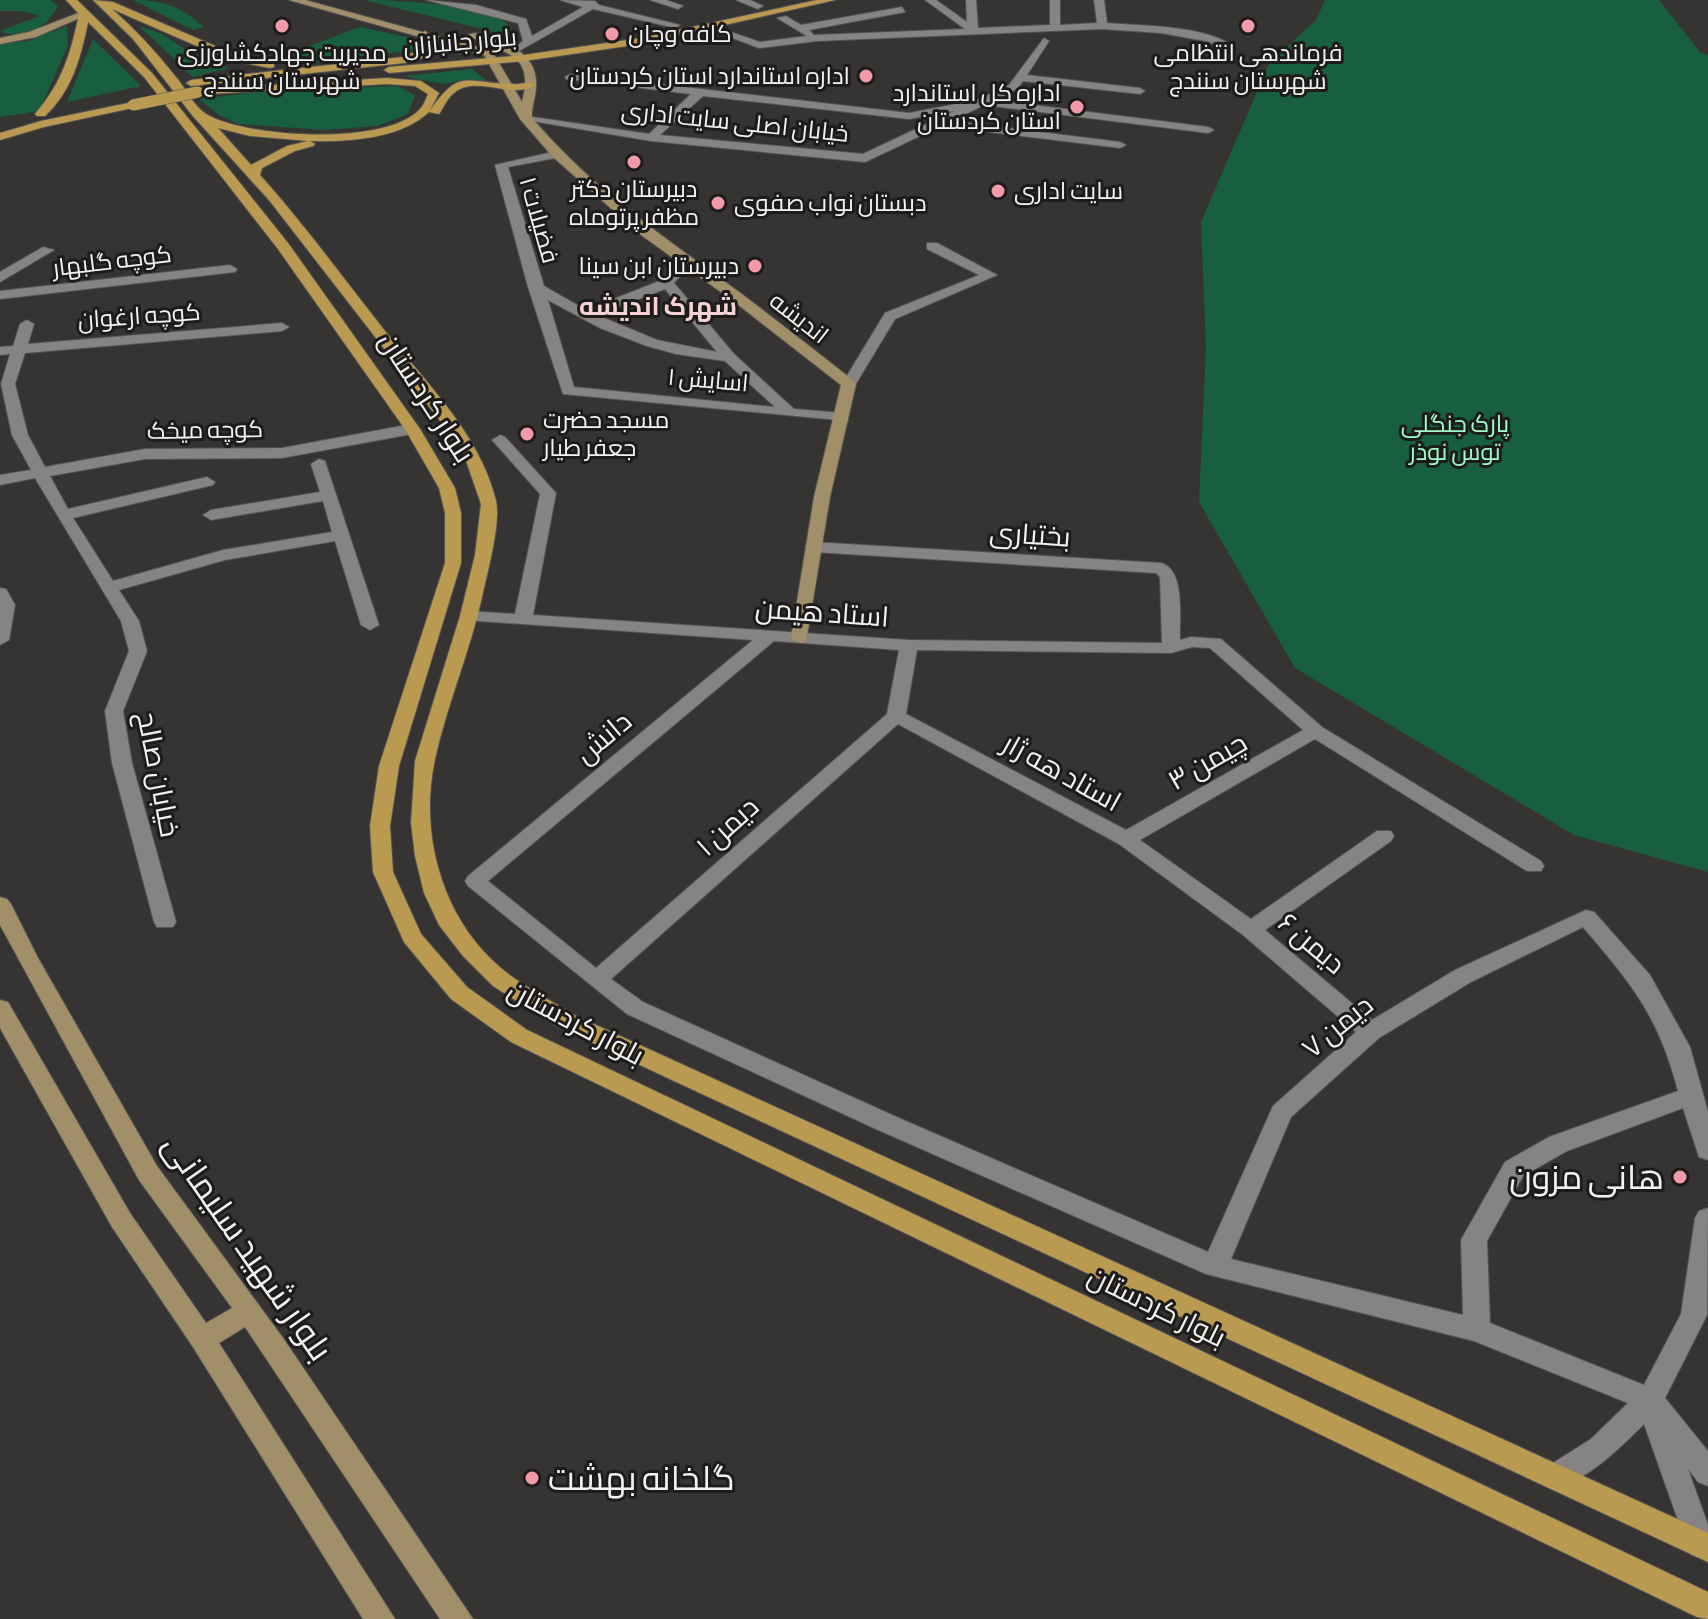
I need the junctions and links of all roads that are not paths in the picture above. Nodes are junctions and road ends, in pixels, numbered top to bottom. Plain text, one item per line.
1 (100, 0) edge
2 (294, 0) edge
3 (332, 0) edge
4 (431, 0) edge
5 (565, 0) edge
6 (602, 0) edge
7 (655, 0) edge
8 (741, 0) edge
9 (786, 0) edge
10 (830, 0) edge
11 (880, 0) edge
12 (930, 0) edge
13 (971, 0) edge
14 (1055, 0) edge
15 (1099, 0) edge
16 (72, 1) edge
17 (678, 6) dead end
18 (758, 6) junction
19 (590, 7) junction
20 (902, 10) junction
21 (84, 14) junction
22 (394, 15) dead end
23 (916, 17) dead end
24 (782, 18) dead end
25 (61, 21) junction
26 (420, 21) dead end
27 (930, 24) dead end
28 (433, 25) dead end
29 (675, 25) junction
30 (1055, 26) junction
31 (1102, 26) junction
32 (801, 28) junction
33 (973, 30) junction
34 (719, 31) dead end
35 (460, 32) dead end
36 (944, 32) junction
37 (425, 34) junction
38 (817, 38) junction
39 (0, 41) edge
40 (528, 41) junction
41 (1044, 41) dead end
42 (1228, 46) dead end
43 (520, 54) junction
44 (491, 57) junction
45 (404, 60) junction
46 (310, 68) junction
47 (570, 77) dead end
48 (1019, 77) junction
49 (531, 85) junction
50 (506, 88) junction
51 (199, 89) junction
52 (701, 91) junction
53 (1140, 91) dead end
54 (132, 99) junction
55 (984, 102) junction
56 (41, 114) junction
57 (200, 115) junction
58 (526, 119) junction
59 (942, 123) junction
60 (0, 127) edge
61 (1208, 130) dead end
62 (0, 137) edge
63 (651, 138) junction
64 (1120, 145) dead end
65 (557, 155) junction
66 (254, 175) junction
67 (273, 197) junction
68 (248, 203) junction
69 (932, 246) dead end
70 (48, 250) dead end
71 (0, 262) edge
72 (685, 262) junction
73 (19, 267) junction
74 (230, 269) dead end
75 (0, 278) edge
76 (667, 283) junction
77 (535, 287) junction
78 (0, 295) edge
79 (585, 315) junction
80 (27, 324) dead end
81 (282, 327) dead end
82 (20, 348) junction
83 (0, 351) edge
84 (729, 357) junction
85 (849, 384) junction
86 (568, 391) joint
87 (789, 412) junction
88 (843, 418) junction
89 (412, 429) junction
90 (500, 440) dead end
91 (319, 464) dead end
92 (42, 471) junction
93 (0, 480) edge
94 (207, 482) dead end
95 (329, 495) junction
96 (63, 515) junction
97 (211, 515) dead end
98 (341, 535) junction
99 (813, 547) junction
100 (109, 588) junction
101 (0, 593) edge
102 (438, 614) junction
103 (469, 616) junction
104 (523, 620) junction
105 (370, 625) dead end
106 (768, 637) junction
107 (800, 638) junction
108 (0, 640) edge
109 (909, 645) junction
110 (1171, 648) junction
111 (896, 716) junction
112 (1315, 731) junction
113 (1384, 836) dead end
114 (1126, 839) junction
115 (1534, 866) dead end
116 (0, 904) edge
117 (165, 922) dead end
118 (1251, 930) junction
119 (596, 980) junction
120 (0, 1008) edge
121 (1371, 1032) junction
122 (1691, 1096) junction
123 (1708, 1150) edge
124 (1708, 1218) edge
125 (1215, 1266) junction
126 (248, 1312) junction
127 (1701, 1316) edge
128 (1477, 1330) junction
129 (202, 1339) junction
130 (1650, 1400) junction
131 (1708, 1473) edge
132 (1555, 1477) junction
133 (1704, 1546) edge
134 (1708, 1607) edge
135 (380, 1619) edge
136 (458, 1619) edge

1 - 46 main road
1 - 57 main road, بلوار کردستان
2 - 37 main road
3 - 22 main road
4 - 40 street
5 - 19 street
6 - 19 street
7 - 17 street
8 - 18 street
9 - 18 main road, بلوار جانبازان
10 - 43 main road, بلوار جانبازان
11 - 20 street
12 - 33 street
13 - 33 street
14 - 30 street
15 - 31 street
16 - 21 main road, بلوار کردستان
16 - 25 main road
18 - 29 main road, بلوار جانبازان
19 - 29 street
19 - 40 street
20 - 23 street
20 - 32 street
21 - 25 main road
21 - 56 main road
21 - 68 main road, بلوار کردستان
24 - 32 street
25 - 39 main road
26 - 28 main road
27 - 36 street
29 - 43 main road, بلوار جانبازان
30 - 31 street
30 - 33 street
31 - 42 street
32 - 38 street
33 - 36 street
34 - 38 street
35 - 43 main road
36 - 38 street
37 - 44 main road
37 - 45 main road
40 - 43 street
41 - 48 street, خیابان اصلی سایت اداری
43 - 44 main road, بلوار جانبازان
43 - 49 main road
44 - 45 main road, بلوار جانبازان
44 - 50 main road, اندیشه
44 - 51 main road, بلوار جانبازان
45 - 46 main road, بلوار جانبازان
46 - 51 main road, بلوار جانبازان
47 - 52 street
48 - 53 street
48 - 55 street, خیابان اصلی سایت اداری
49 - 50 main road
49 - 58 main road
50 - 58 main road, اندیشه
50 - 66 main road
51 - 54 main road, بلوار جانبازان, bridge
51 - 57 main road, بلوار کردستان
52 - 55 street
52 - 63 street
54 - 56 main road, بلوار جانبازان
54 - 62 main road, بلوار جانبازان
55 - 59 street, خیابان اصلی سایت اداری
55 - 61 street
56 - 60 main road, بلوار جانبازان
57 - 66 main road, بلوار کردستان
58 - 63 street, خیابان اصلی سایت اداری
58 - 65 main road, اندیشه
59 - 63 street, خیابان اصلی سایت اداری
59 - 64 street
65 - 72 main road, اندیشه
65 - 77 street, فضیلات ۱
66 - 67 main road, بلوار کردستان
67 - 68 main road
67 - 103 main road, بلوار کردستان
68 - 89 main road, بلوار کردستان
69 - 85 street
70 - 73 street
71 - 73 street
72 - 76 street
72 - 85 main road, اندیشه
73 - 75 street
74 - 78 street, کوچه گلبهار
76 - 79 street
76 - 84 street
77 - 79 street, فضیلات ۱
77 - 86 street, فضیلات ۱
79 - 84 street, فضیلات ۱
80 - 82 street, خیابان صالح
81 - 82 street, کوچه ارغوان
82 - 83 street, کوچه ارغوان
82 - 92 street, خیابان صالح
84 - 87 street
85 - 88 main road
86 - 87 street, اسایش ۱
87 - 88 street, اسایش ۱
88 - 99 main road
89 - 92 street, کوچه میخک
89 - 102 main road, بلوار کردستان
90 - 104 street
91 - 95 street
92 - 93 street, کوچه میخک
92 - 96 street, خیابان صالح
94 - 96 street
95 - 97 street
95 - 98 street
96 - 100 street, خیابان صالح
98 - 100 street
98 - 105 street
99 - 107 main road
99 - 110 street, بختیاری
100 - 117 street, خیابان صالح
101 - 108 street
102 - 103 main road
102 - 134 main road, بلوار کردستان
103 - 104 street, استاد هیمن
103 - 132 main road, بلوار کردستان
104 - 106 street, استاد هیمن
106 - 107 street, استاد هیمن
106 - 119 street, دانش
107 - 109 street, استاد هیمن
109 - 110 street, استاد هیمن
109 - 111 street
110 - 112 street, استاد هیمن
111 - 114 street, استاد هه ژار
111 - 119 street, دیمن ۱
112 - 114 street, چیمن ۳
112 - 115 street, استاد هیمن
113 - 118 street
114 - 118 street, استاد هه ژار
116 - 126 main road, بلوار شهید سلیمانی
118 - 121 street, دیمن ۶
119 - 125 street
120 - 129 main road
121 - 122 street, دیمن ۷
121 - 125 street, دیمن ۷
122 - 123 street
122 - 128 street
124 - 127 street
125 - 128 street
126 - 129 main road
126 - 136 main road, بلوار شهید سلیمانی
127 - 130 street
128 - 130 street
129 - 135 main road
130 - 131 street
130 - 132 street
130 - 133 street
132 - 133 main road, بلوار کردستان

